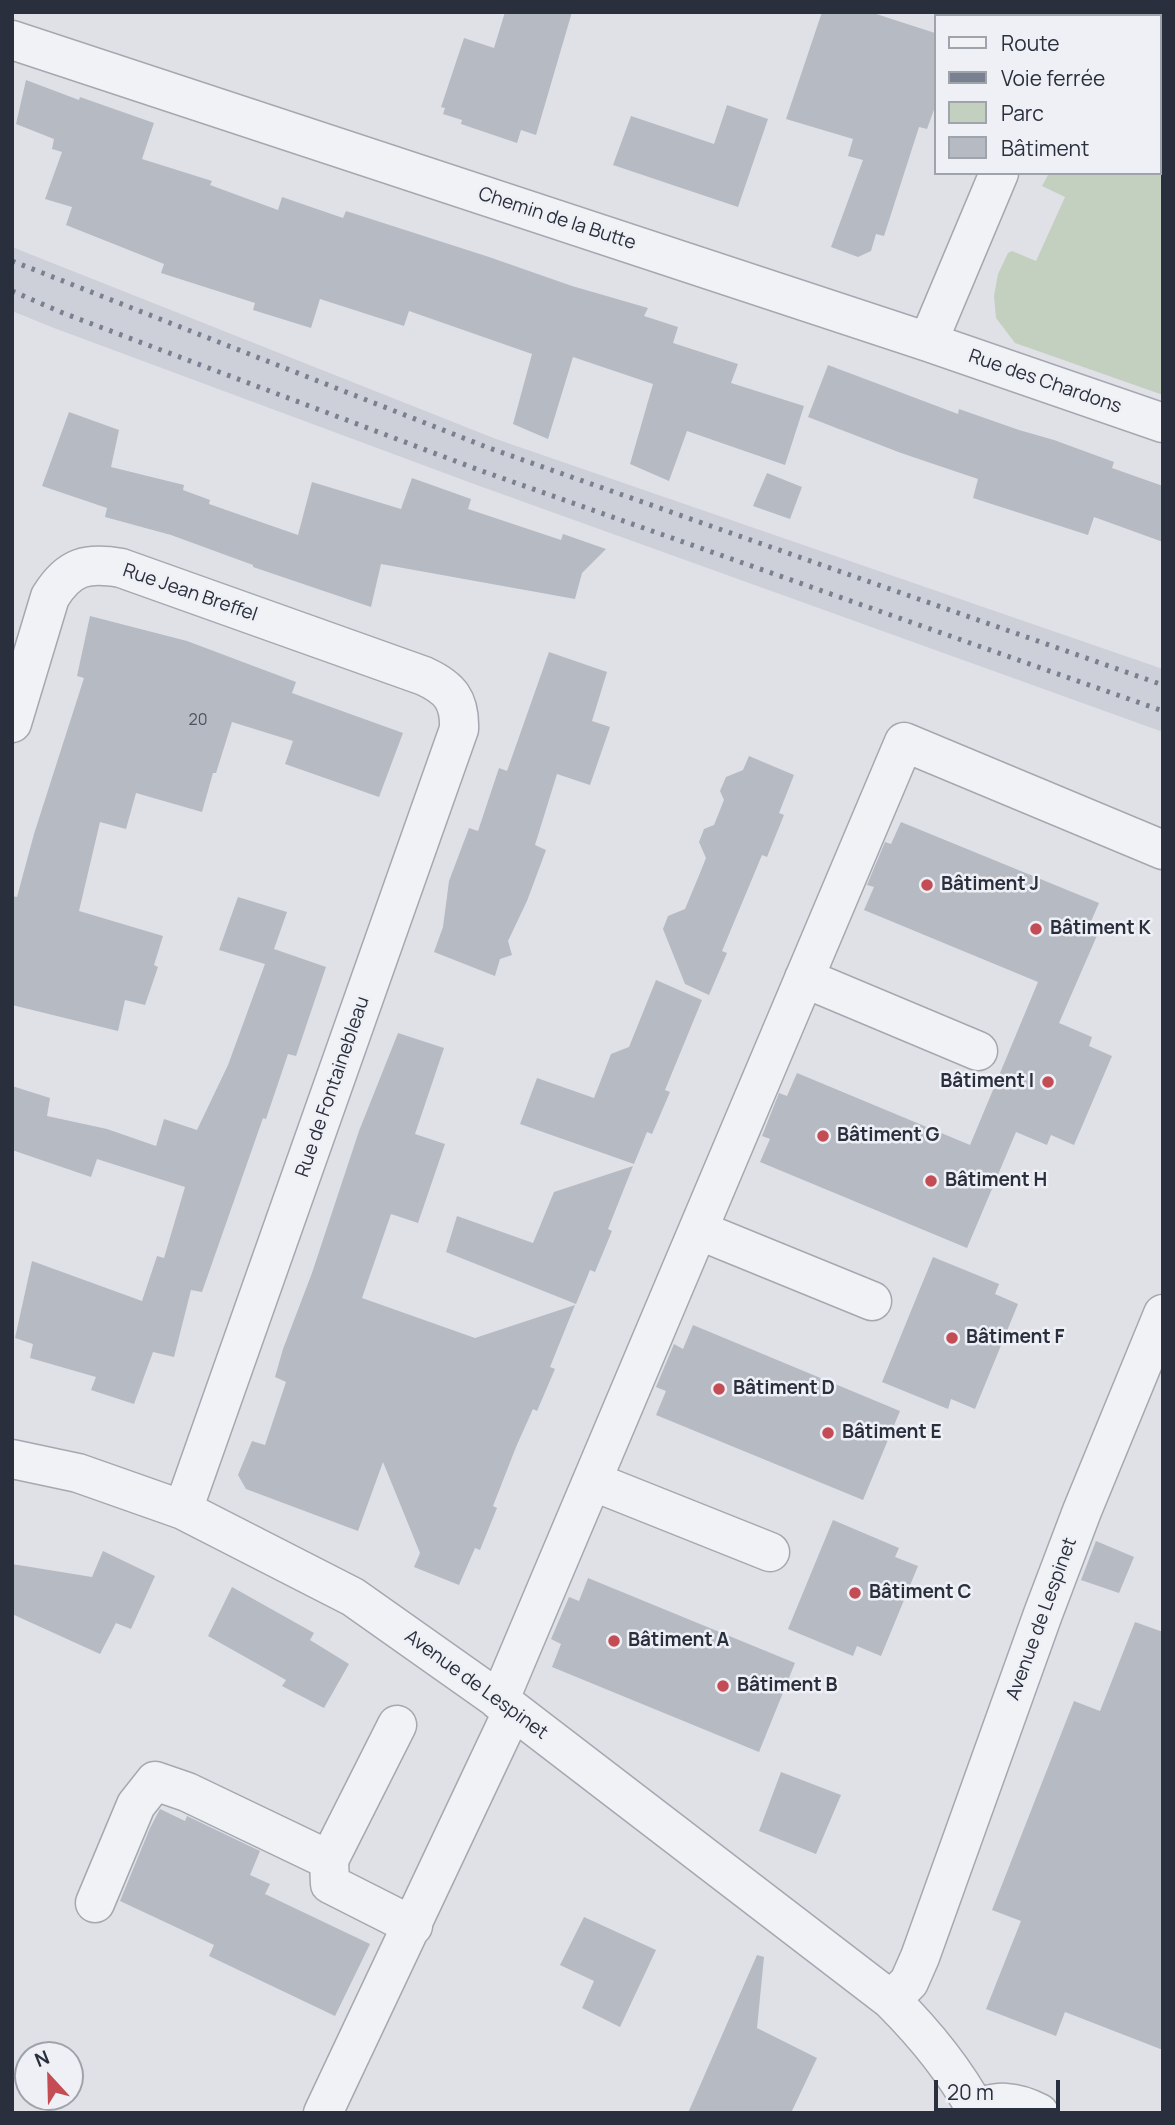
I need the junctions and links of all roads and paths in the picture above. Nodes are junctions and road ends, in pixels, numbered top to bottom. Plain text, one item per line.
1 (12, 40) edge
2 (998, 175) edge
3 (928, 342) junction
4 (1163, 423) edge
5 (424, 676) joint
6 (12, 723) edge
7 (1163, 850) edge
8 (804, 978) junction
9 (978, 1051) dead end
10 (698, 1230) junction
11 (872, 1301) dead end
12 (1163, 1314) edge
13 (12, 1459) edge
14 (592, 1481) junction
15 (183, 1510) junction
16 (770, 1552) dead end
17 (506, 1706) junction
18 (397, 1725) dead end
19 (329, 1860) junction
20 (95, 1903) dead end
21 (413, 1926) junction
22 (891, 2000) junction
23 (975, 2111) edge
24 (323, 2113) edge
25 (1039, 2113) edge

1 - 3 street, Chemin de la Butte
2 - 3 street
3 - 4 street, Rue des Chardons
5 - 6 street, Rue Jean Breffel
5 - 15 street, Rue de Fontainebleau
7 - 8 street
8 - 9 street
8 - 10 street
10 - 11 street
10 - 14 street
12 - 22 street, Avenue de Lespinet
13 - 15 street, Avenue de Lespinet
14 - 16 street
14 - 17 street
15 - 17 street, Avenue de Lespinet
17 - 21 street
17 - 22 street, Avenue de Lespinet
18 - 19 street
19 - 20 street
19 - 21 street
21 - 24 street
22 - 23 street, Avenue de Lespinet
23 - 25 street, Avenue de Lespinet

